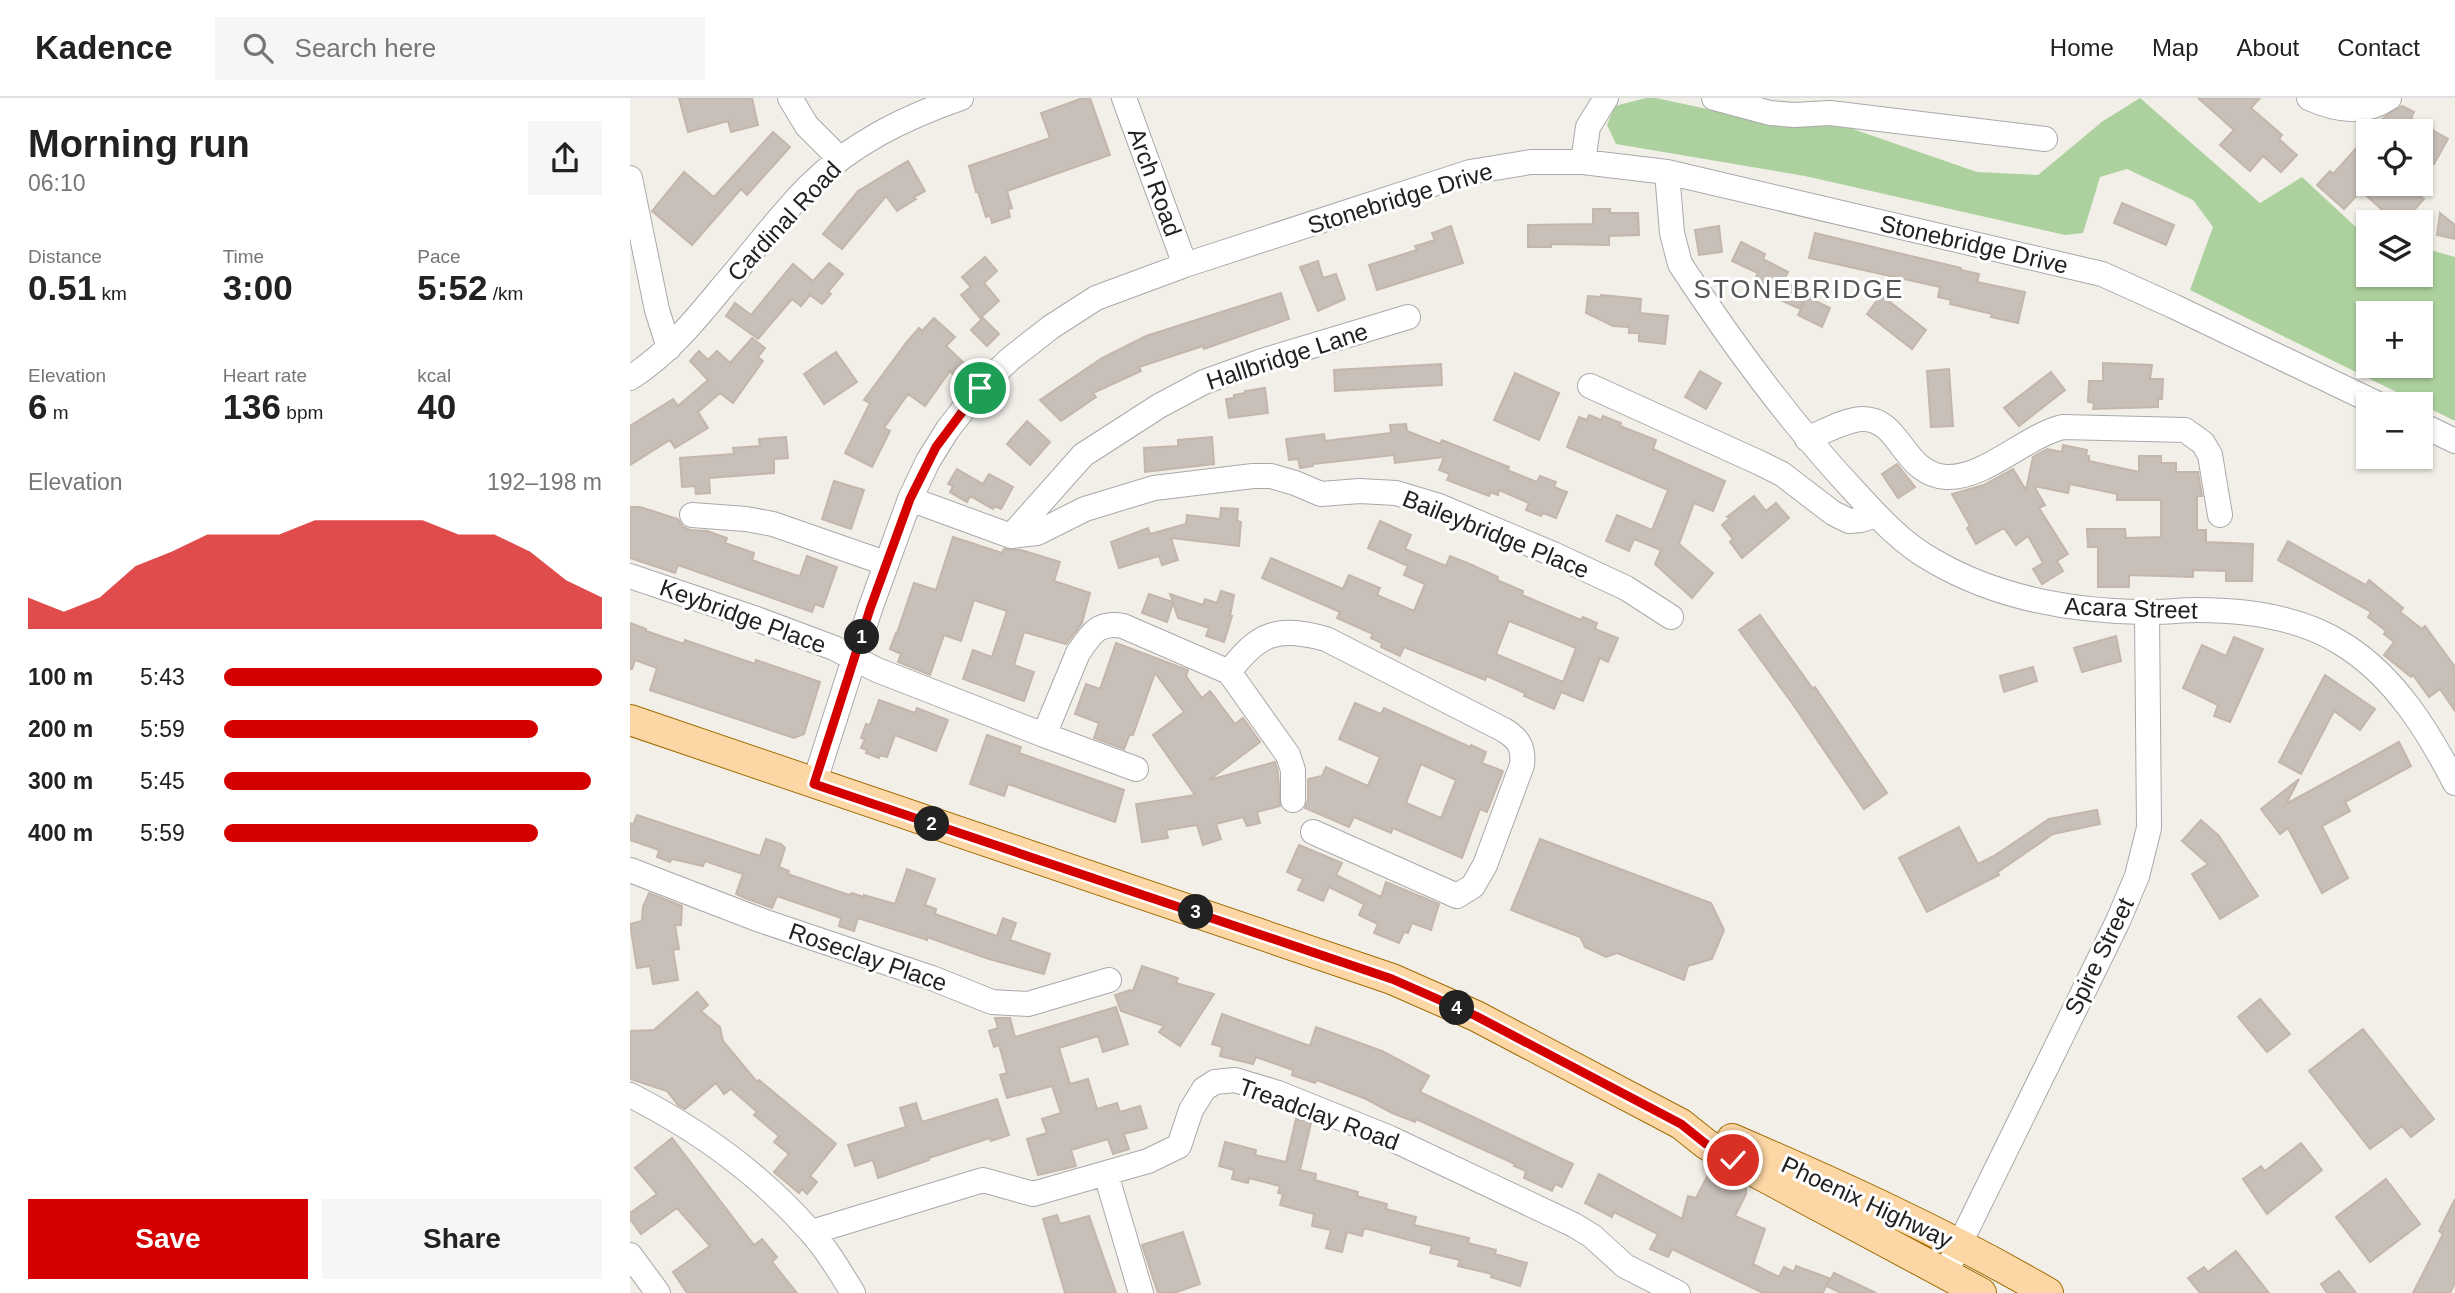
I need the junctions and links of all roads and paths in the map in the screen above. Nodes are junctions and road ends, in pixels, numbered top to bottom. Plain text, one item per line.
1 (790, 98) edge
2 (961, 98) edge
3 (1124, 98) edge
4 (1606, 98) edge
5 (1714, 98) edge
6 (2309, 98) edge
7 (2389, 98) edge
8 (2045, 139) dead end
9 (840, 159) junction
10 (1583, 162) junction
11 (1667, 172) junction
12 (630, 178) edge
13 (1185, 265) junction
14 (1408, 317) dead end
15 (669, 348) junction
16 (630, 378) edge
17 (1590, 386) dead end
18 (2356, 393) edge
19 (2433, 430) edge
20 (1807, 439) junction
21 (2455, 441) edge
22 (910, 499) junction
23 (1876, 514) junction
24 (692, 515) dead end
25 (2220, 515) dead end
26 (1012, 536) junction
27 (886, 563) junction
28 (630, 576) edge
29 (2147, 612) junction
30 (1671, 617) dead end
31 (856, 660) junction
32 (1230, 672) junction
33 (630, 720) edge
34 (1044, 735) junction
35 (1136, 769) dead end
36 (2452, 771) edge
37 (814, 784) junction
38 (1293, 800) dead end
39 (1313, 832) dead end
40 (630, 870) edge
41 (1109, 980) dead end
42 (630, 1095) edge
43 (1681, 1124) junction
44 (1106, 1174) junction
45 (812, 1232) junction
46 (1959, 1245) junction
47 (630, 1255) edge
48 (1945, 1274) junction
49 (658, 1293) edge
50 (853, 1293) edge
51 (1140, 1293) edge
52 (1678, 1293) edge
53 (1981, 1293) edge
54 (2048, 1293) edge

1 - 9 street
2 - 9 street, Cardinal Road
3 - 13 street, Arch Road
4 - 10 street
5 - 8 street
6 - 7 street
9 - 15 street, Cardinal Road
10 - 11 street, Stonebridge Drive
10 - 13 street, Stonebridge Drive
11 - 18 street, Stonebridge Drive
11 - 20 street, Acara Street
12 - 15 street
13 - 22 street, Stonebridge Drive
14 - 26 street, Hallbridge Lane
15 - 16 street, Cardinal Road
17 - 23 street
19 - 21 street
20 - 23 street, Acara Street
20 - 25 street
22 - 26 street
22 - 27 street, Stonebridge Drive
23 - 29 street, Acara Street
24 - 27 street
26 - 30 street, Baileybridge Place
27 - 31 street, Stonebridge Drive
28 - 31 street, Keybridge Place
29 - 36 street, Acara Street
29 - 46 street, Spire Street
31 - 34 street, Keybridge Place
31 - 37 street, Stonebridge Drive
32 - 34 street
32 - 38 street
32 - 39 street
33 - 37 main road, Phoenix Highway
34 - 35 street, Keybridge Place
37 - 43 main road, Phoenix Highway
40 - 41 street, Roseclay Place
42 - 45 street
43 - 46 main road, Phoenix Highway
43 - 48 main road, Phoenix Highway
44 - 45 street, Treadclay Road
44 - 51 street
44 - 52 street, Treadclay Road
45 - 50 street
46 - 48 street, Spire Street
46 - 54 main road, Phoenix Highway
47 - 49 street
48 - 53 main road, Phoenix Highway

